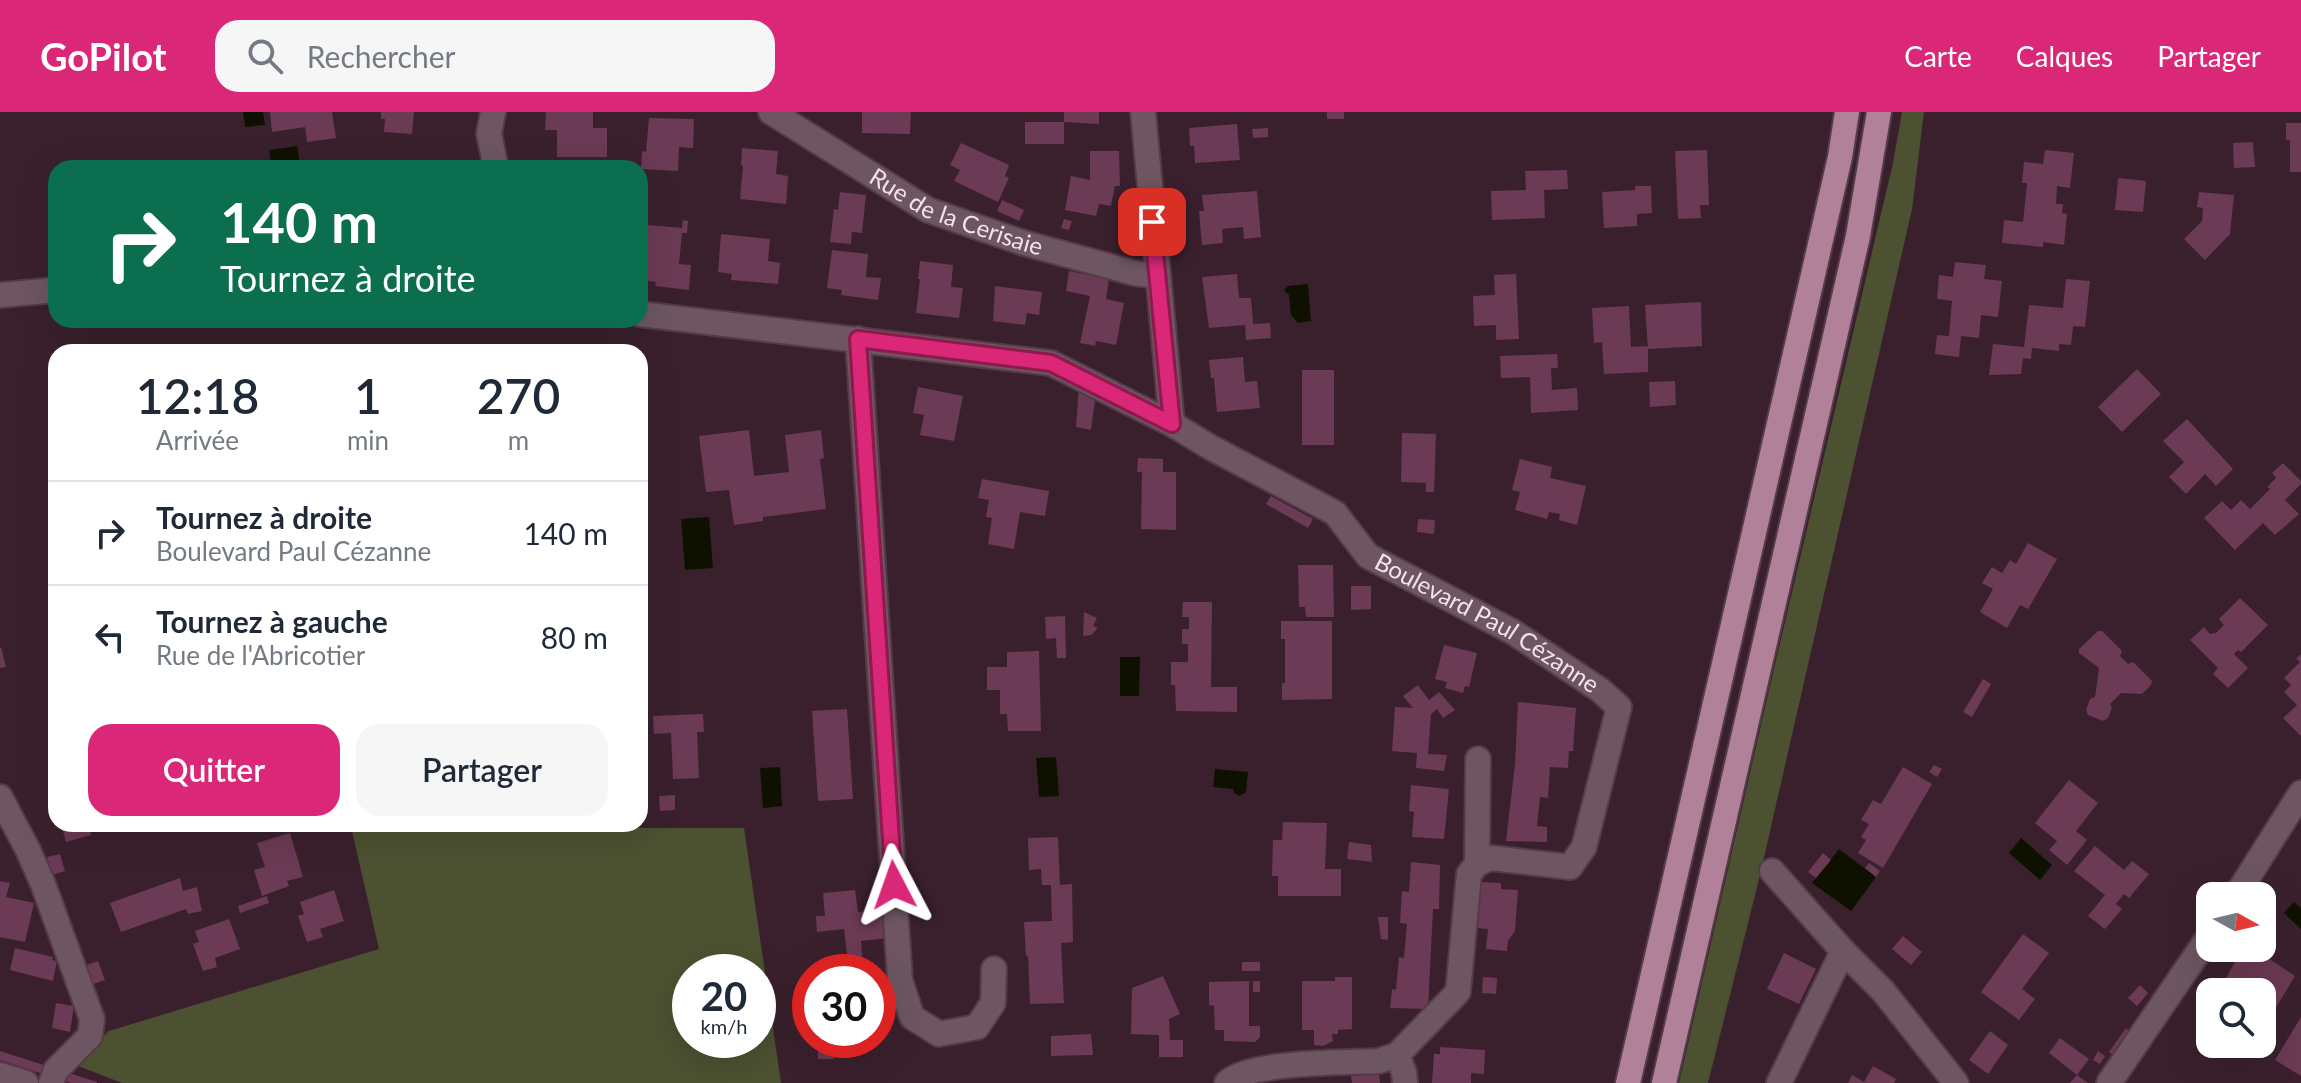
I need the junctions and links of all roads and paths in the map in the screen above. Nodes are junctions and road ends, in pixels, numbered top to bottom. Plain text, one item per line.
1 (493, 112) edge
2 (771, 112) edge
3 (1143, 112) edge
4 (1847, 112) edge
5 (1879, 112) edge
6 (494, 160) edge
7 (1157, 276) junction
8 (48, 291) edge
9 (0, 295) edge
10 (648, 315) edge
11 (858, 339) junction
12 (1172, 424) junction
13 (1478, 759) dead end
14 (2301, 793) edge
15 (0, 797) edge
16 (1477, 864) junction
17 (1772, 871) dead end
18 (2245, 882) edge
19 (1843, 951) junction
20 (2196, 956) edge
21 (994, 969) dead end
22 (1397, 1055) junction
23 (0, 1075) edge
24 (26, 1083) edge
25 (51, 1083) edge
26 (1227, 1083) edge
27 (1405, 1083) edge
28 (1628, 1083) edge
29 (1664, 1083) edge
30 (1779, 1083) edge
31 (1956, 1083) edge
32 (2109, 1083) edge

1 - 6 street
2 - 7 street, Rue de la Cerisaie
3 - 7 street
4 - 28 main road
5 - 29 main road
7 - 12 street
8 - 9 street
10 - 11 street, Boulevard Paul Cézanne
11 - 12 street, Boulevard Paul Cézanne
11 - 21 street
12 - 16 street, Boulevard Paul Cézanne
13 - 16 street
14 - 18 street
15 - 25 street
16 - 22 street
17 - 19 street
19 - 30 street
19 - 31 street
20 - 32 street
22 - 26 street
22 - 27 street
23 - 24 street

